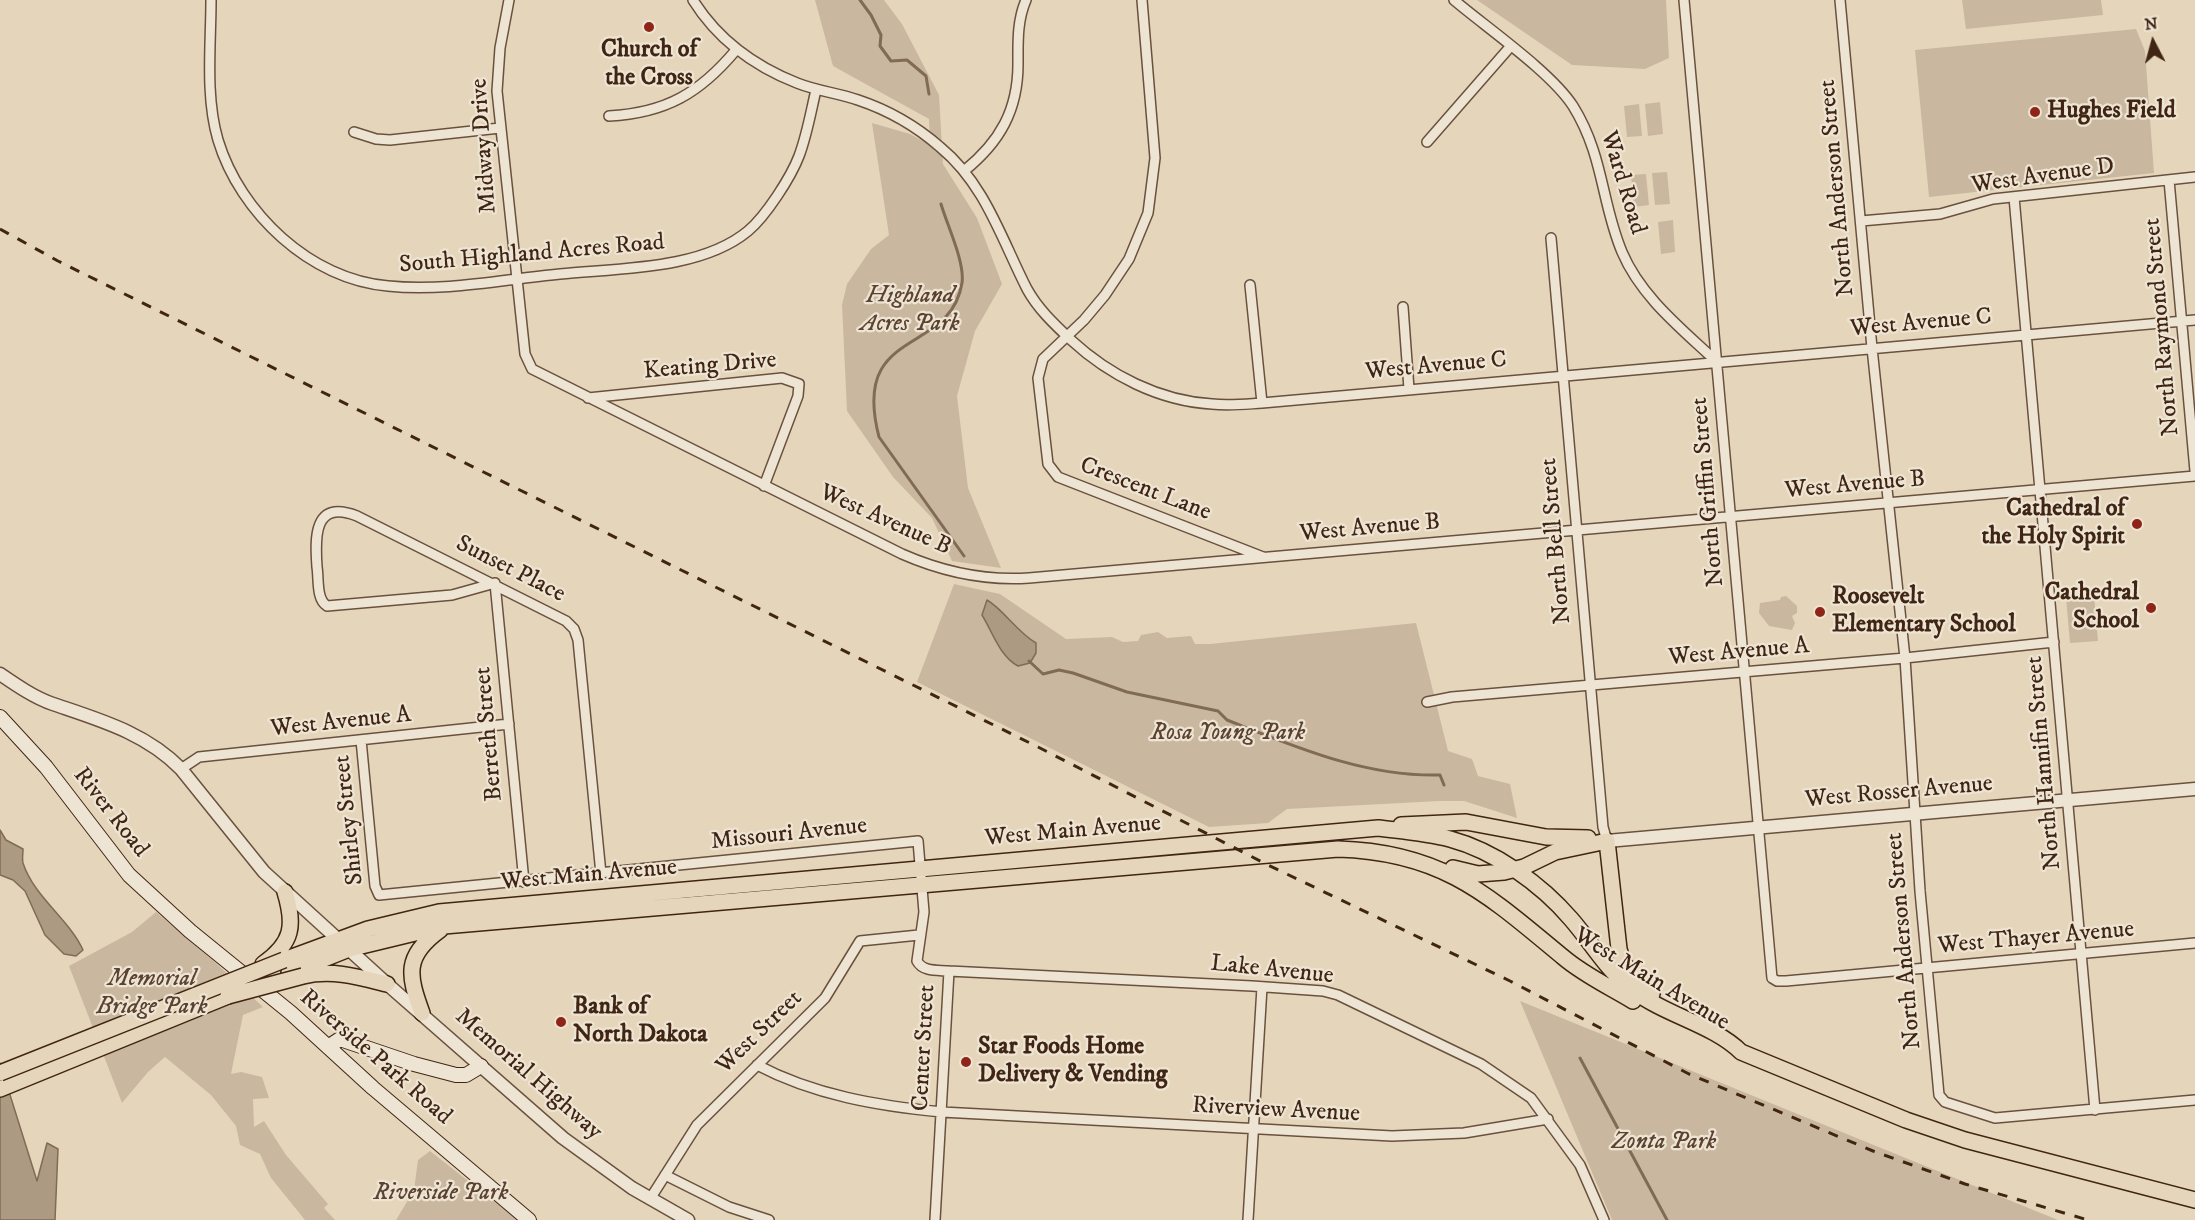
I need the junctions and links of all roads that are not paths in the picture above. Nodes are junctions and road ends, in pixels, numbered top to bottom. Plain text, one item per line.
1 (211, 0) edge
2 (509, 0) edge
3 (693, 0) edge
4 (1026, 0) edge
5 (1142, 0) edge
6 (1454, 0) edge
7 (1684, 0) edge
8 (1840, 0) edge
9 (1510, 47) junction
10 (736, 50) junction
11 (816, 90) junction
12 (609, 116) dead end
13 (500, 128) junction
14 (354, 132) dead end
15 (1427, 142) dead end
16 (964, 171) junction
17 (2195, 177) edge
18 (2169, 180) junction
19 (2014, 197) junction
20 (1861, 221) junction
21 (1551, 238) dead end
22 (516, 278) junction
23 (1250, 285) dead end
24 (1403, 306) dead end
25 (2195, 320) edge
26 (2182, 321) junction
27 (2027, 334) junction
28 (1067, 336) junction
29 (1872, 348) junction
30 (1717, 362) junction
31 (1562, 375) junction
32 (1409, 389) junction
33 (588, 398) junction
34 (1262, 403) junction
35 (2195, 474) edge
36 (764, 486) junction
37 (2041, 489) junction
38 (1889, 502) junction
39 (1731, 516) junction
40 (1575, 530) junction
41 (1266, 558) junction
42 (495, 583) junction
43 (2054, 642) junction
44 (1905, 658) junction
45 (1745, 672) junction
46 (0, 674) edge
47 (1590, 685) junction
48 (1427, 702) dead end
49 (0, 717) edge
50 (509, 724) junction
51 (361, 740) junction
52 (181, 769) junction
53 (2195, 789) edge
54 (2068, 800) junction
55 (1915, 813) junction
56 (1758, 827) junction
57 (1378, 828) junction
58 (918, 841) joint
59 (1603, 841) junction
60 (1355, 850) junction
61 (921, 868) junction
62 (1514, 870) junction
63 (601, 874) junction
64 (524, 882) junction
65 (923, 886) junction
66 (285, 892) junction
67 (379, 895) joint
68 (444, 926) junction
69 (190, 931) joint
70 (919, 935) junction
71 (338, 938) junction
72 (2195, 944) edge
73 (349, 949) junction
74 (2081, 954) junction
75 (1927, 969) junction
76 (292, 970) junction
77 (253, 971) junction
78 (949, 971) junction
79 (1774, 980) joint
80 (387, 984) junction
81 (1262, 987) junction
82 (422, 1013) junction
83 (1708, 1032) junction
84 (328, 1047) junction
85 (1741, 1052) junction
86 (757, 1065) junction
87 (481, 1066) junction
88 (0, 1073) edge
89 (0, 1089) edge
90 (2195, 1100) edge
91 (2095, 1110) junction
92 (942, 1112) junction
93 (1548, 1119) junction
94 (1255, 1130) junction
95 (665, 1175) junction
96 (650, 1199) junction
97 (2195, 1200) edge
98 (529, 1220) edge
99 (688, 1220) edge
100 (769, 1220) edge
101 (935, 1220) edge
102 (1248, 1220) edge
103 (1604, 1220) edge

1 - 22 street, South Highland Acres Road
2 - 13 street, Midway Drive
3 - 10 street, West Avenue C
4 - 16 street
5 - 28 street, Crescent Lane
6 - 9 street, Ward Road
7 - 30 street, North Griffin Street
8 - 20 street, North Anderson Street
9 - 15 street
9 - 30 street, Ward Road
10 - 11 street, West Avenue C
10 - 12 street
11 - 16 street, West Avenue C
11 - 22 street, South Highland Acres Road
13 - 14 street
13 - 22 street, Midway Drive
16 - 28 street, West Avenue C
17 - 18 street, West Avenue D
18 - 19 street, West Avenue D
18 - 26 street, North Raymond Street
19 - 20 street, West Avenue D
19 - 27 street, North Hannifin Street
20 - 29 street, North Anderson Street
21 - 31 street, North Bell Street
22 - 33 street, Midway Drive
23 - 34 street
24 - 32 street
25 - 26 street, West Avenue C
26 - 27 street, West Avenue C
26 - 35 street, North Raymond Street
27 - 29 street, West Avenue C
27 - 37 street, North Hannifin Street
28 - 34 street, West Avenue C
28 - 41 street, Crescent Lane
29 - 30 street, West Avenue C
29 - 38 street, North Anderson Street
30 - 31 street, West Avenue C
30 - 39 street, North Griffin Street
31 - 32 street, West Avenue C
31 - 40 street, North Bell Street
32 - 34 street, West Avenue C
33 - 36 street, West Avenue B
33 - 36 street, Keating Drive
35 - 37 street, West Avenue B
36 - 41 street, West Avenue B
37 - 38 street, West Avenue B
37 - 43 street, North Hannifin Street
38 - 39 street, West Avenue B
38 - 44 street, North Anderson Street
39 - 40 street, West Avenue B
39 - 45 street, North Griffin Street
40 - 41 street, West Avenue B
40 - 47 street, North Bell Street
42 - 42 street, Sunset Place
42 - 50 street, Berreth Street
42 - 63 street, Sunset Place
43 - 44 street, West Avenue A
43 - 54 street, North Hannifin Street
44 - 45 street, West Avenue A
44 - 55 street, North Anderson Street
45 - 47 street, West Avenue A
45 - 56 street, North Griffin Street
46 - 52 street, Memorial Highway
47 - 48 street, West Avenue A
47 - 59 street, North Bell Street
49 - 69 main road, River Road
50 - 51 street, West Avenue A
50 - 64 street, Berreth Street
51 - 52 street, West Avenue A
51 - 67 street, Shirley Street
52 - 66 street, Memorial Highway
53 - 54 street, West Rosser Avenue
54 - 55 street, West Rosser Avenue
54 - 74 street, North Hannifin Street
55 - 56 street, West Rosser Avenue
55 - 75 street, North Anderson Street
56 - 59 street, West Rosser Avenue
56 - 79 street, North Griffin Street
57 - 59 main road
57 - 61 main road, West Main Avenue
57 - 62 main road, West Main Avenue
58 - 61 street, Center Street
58 - 63 street, Missouri Avenue
59 - 62 main road
59 - 83 main road
60 - 62 main road
60 - 65 main road, West Main Avenue
60 - 85 main road, West Main Avenue
61 - 65 street, Center Street
61 - 71 main road, West Main Avenue
62 - 83 main road, West Main Avenue
63 - 64 street, Missouri Avenue
64 - 67 street, Missouri Avenue
65 - 68 main road, West Main Avenue
65 - 70 street, Center Street
66 - 71 street, Memorial Highway
66 - 77 main road
68 - 73 main road, West Main Avenue
68 - 82 main road
69 - 84 main road, Riverside Park Road
70 - 78 street, Center Street
70 - 86 street, West Street
71 - 73 street, Memorial Highway
71 - 76 main road
72 - 74 street, West Thayer Avenue
73 - 76 main road
73 - 80 street, Memorial Highway
74 - 75 street, West Thayer Avenue
74 - 91 street, North Hannifin Street
75 - 79 street, West Thayer Avenue
75 - 91 street, North Anderson Street
76 - 77 main road, bridge
76 - 80 main road
76 - 89 main road, bridge
77 - 88 main road, bridge
78 - 81 street, Lake Avenue
78 - 92 street, Center Street
80 - 82 street, Memorial Highway
81 - 93 street, Lake Avenue
81 - 94 street
82 - 87 street, Memorial Highway
83 - 85 main road, West Main Avenue
84 - 87 main road
84 - 98 main road, Riverside Park Road
85 - 97 main road, West Main Avenue
86 - 92 street, Riverview Avenue
86 - 95 street, West Street
87 - 96 street, Memorial Highway
90 - 91 street
92 - 94 street, Riverview Avenue
92 - 101 street, Center Street
93 - 94 street, Riverview Avenue
93 - 103 street, Lake Avenue
94 - 102 street
95 - 96 street, West Street
95 - 100 street
96 - 99 street, Memorial Highway

